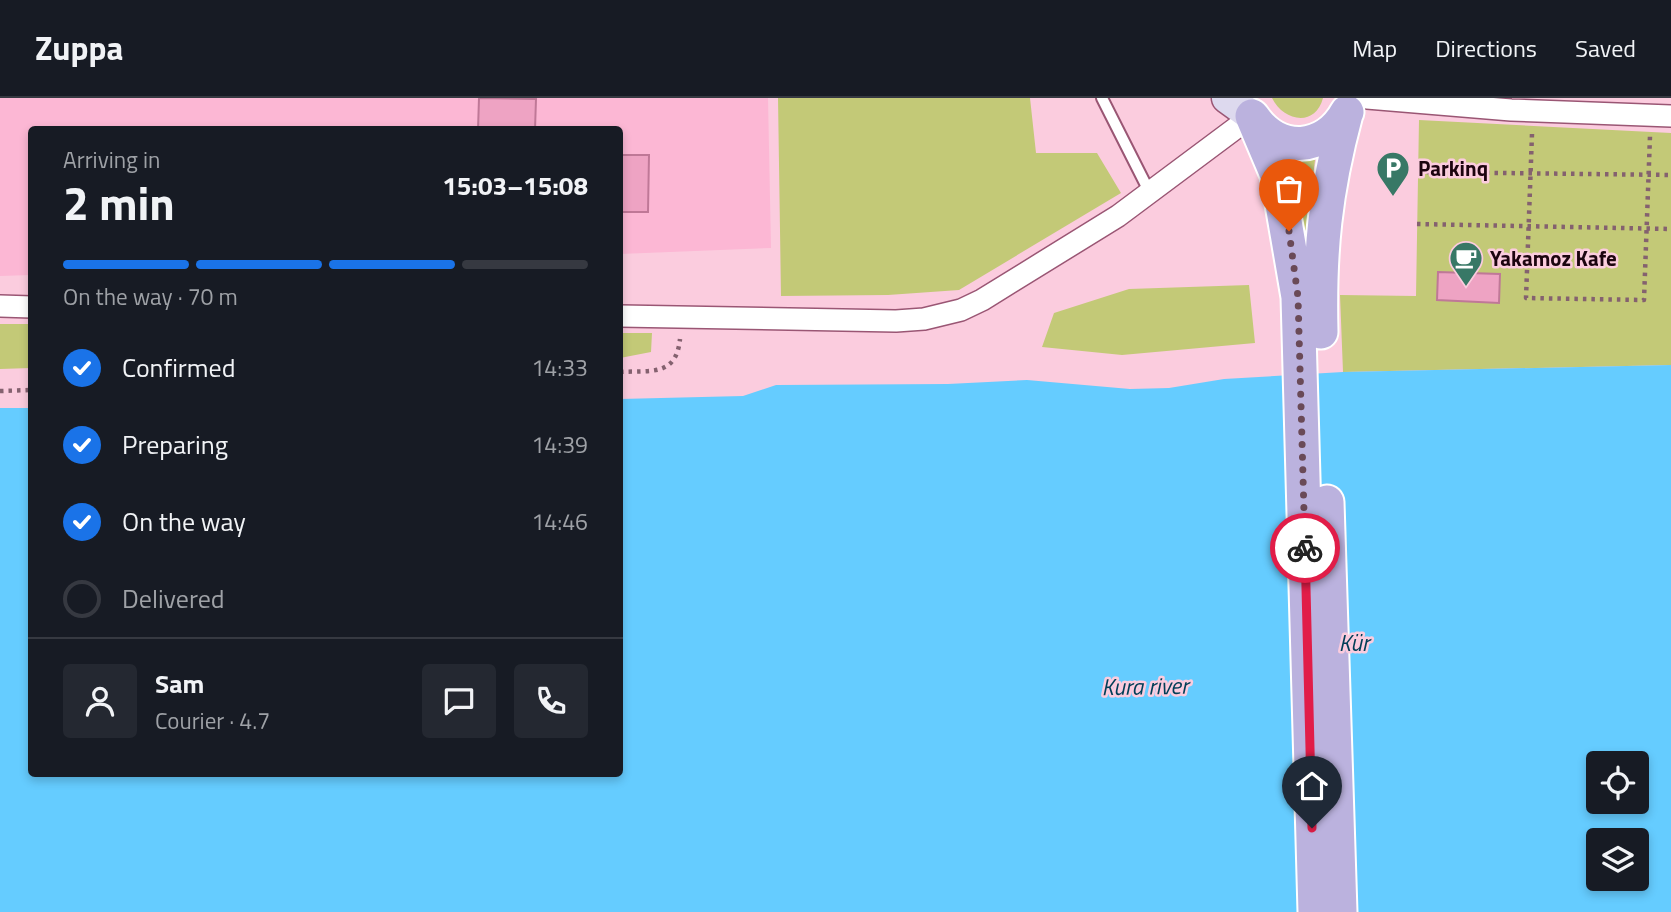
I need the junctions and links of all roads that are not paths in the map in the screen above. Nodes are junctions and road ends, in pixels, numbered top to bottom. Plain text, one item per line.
1 (1102, 98) edge
2 (1354, 103) edge
3 (1242, 104) edge
4 (1512, 104) edge
5 (1671, 116) edge
6 (1150, 193) junction
7 (1309, 297) junction
8 (0, 306) edge
9 (28, 307) edge
10 (623, 316) edge
11 (1315, 912) edge
12 (1340, 912) edge

1 - 6 lane
2 - 3 main road
2 - 4 street
2 - 7 main road
3 - 6 street
3 - 7 main road
4 - 5 street
6 - 10 street
7 - 11 main road
7 - 12 main road
8 - 9 street

